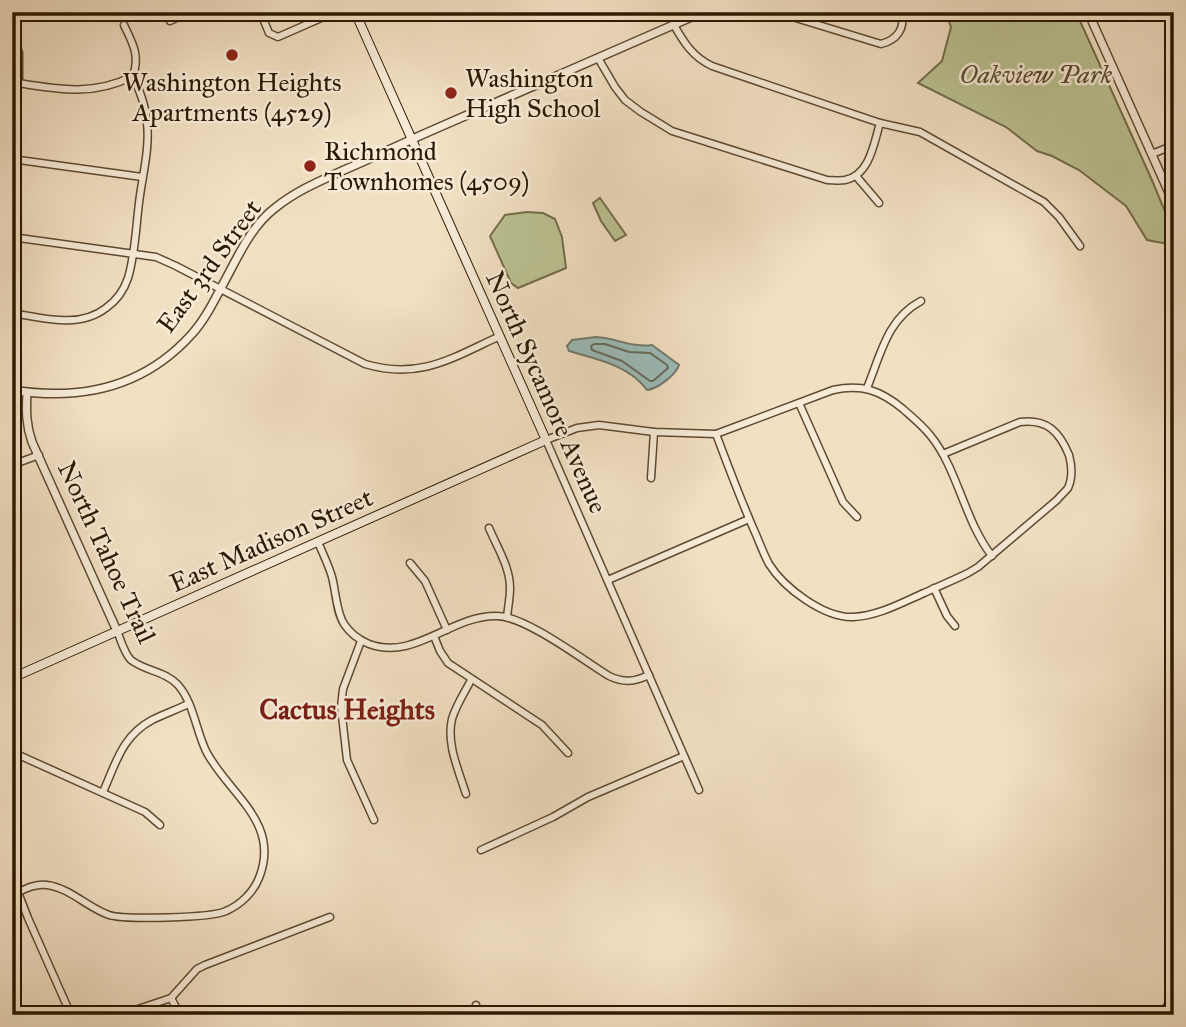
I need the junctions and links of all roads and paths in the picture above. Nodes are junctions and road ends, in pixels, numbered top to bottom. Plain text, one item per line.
1 (189, 12) edge
2 (257, 12) edge
3 (335, 12) edge
4 (355, 12) edge
5 (702, 12) edge
6 (776, 12) edge
7 (901, 12) edge
8 (1088, 12) edge
9 (170, 20) dead end
10 (124, 25) dead end
11 (674, 25) junction
12 (12, 32) edge
13 (598, 58) junction
14 (133, 76) junction
15 (15, 83) edge
16 (880, 123) junction
17 (411, 140) junction
18 (1174, 145) edge
19 (1152, 154) junction
20 (12, 159) edge
21 (856, 176) junction
22 (142, 177) junction
23 (879, 203) dead end
24 (1174, 204) edge
25 (12, 237) edge
26 (1080, 246) dead end
27 (132, 252) junction
28 (220, 289) junction
29 (921, 301) dead end
30 (12, 313) edge
31 (500, 336) junction
32 (867, 388) junction
33 (12, 390) edge
34 (27, 393) junction
35 (799, 402) junction
36 (654, 432) junction
37 (716, 434) junction
38 (546, 440) junction
39 (943, 454) junction
40 (39, 456) junction
41 (12, 465) edge
42 (651, 478) dead end
43 (857, 517) dead end
44 (749, 519) junction
45 (489, 528) dead end
46 (318, 542) junction
47 (992, 556) junction
48 (410, 564) dead end
49 (608, 580) junction
50 (934, 588) junction
51 (507, 617) junction
52 (955, 626) dead end
53 (447, 630) junction
54 (117, 631) junction
55 (434, 636) junction
56 (361, 641) junction
57 (649, 675) junction
58 (12, 678) edge
59 (471, 680) junction
60 (188, 704) junction
61 (12, 752) edge
62 (568, 752) dead end
63 (684, 756) junction
64 (699, 790) dead end
65 (103, 792) junction
66 (466, 794) dead end
67 (374, 820) dead end
68 (160, 825) dead end
69 (481, 850) dead end
70 (12, 877) edge
71 (16, 894) edge
72 (330, 917) dead end
73 (1174, 997) edge
74 (171, 998) junction
75 (476, 1005) dead end
76 (71, 1015) edge
77 (120, 1015) edge
78 (180, 1015) edge
79 (473, 1015) edge
80 (1160, 1015) edge

1 - 9 street
2 - 3 street
4 - 17 main road, North Sycamore Avenue
5 - 11 street, East 3rd Street
6 - 7 street
8 - 19 street
10 - 14 street
11 - 13 street, East 3rd Street
11 - 16 street
12 - 15 street
13 - 17 street, East 3rd Street
13 - 21 street
14 - 15 street
14 - 22 street
16 - 21 street
16 - 26 street
17 - 28 street, East 3rd Street
17 - 31 main road, North Sycamore Avenue
18 - 19 street
19 - 24 street
20 - 22 street
21 - 23 street
22 - 27 street
25 - 27 street
27 - 28 street
27 - 30 street
28 - 31 street
28 - 34 street, East 3rd Street
29 - 32 street
31 - 38 main road, North Sycamore Avenue
32 - 35 street
32 - 39 street
33 - 34 street, East 3rd Street
34 - 40 street, North Tahoe Trail
35 - 37 street
35 - 43 street
36 - 37 street
36 - 38 street
36 - 42 street
37 - 44 street
38 - 46 main road, East Madison Street
38 - 49 street, North Sycamore Avenue
39 - 47 street
39 - 47 street
40 - 41 street
40 - 54 street, North Tahoe Trail
44 - 49 street
44 - 50 street
45 - 51 street
46 - 54 main road, East Madison Street
46 - 56 street
47 - 50 street
48 - 53 street
49 - 57 street, North Sycamore Avenue
50 - 52 street
51 - 53 street
51 - 57 street
53 - 55 street
54 - 58 main road, East Madison Street
54 - 60 street, North Tahoe Trail
55 - 56 street
55 - 59 street
56 - 67 street
57 - 63 street, North Sycamore Avenue
59 - 62 street
59 - 66 street
60 - 65 street
60 - 71 street, North Tahoe Trail
61 - 65 street
63 - 64 street, North Sycamore Avenue
63 - 69 street
65 - 68 street
70 - 71 street
71 - 76 street
72 - 74 street
73 - 80 street
74 - 77 street
74 - 78 street
75 - 79 street

